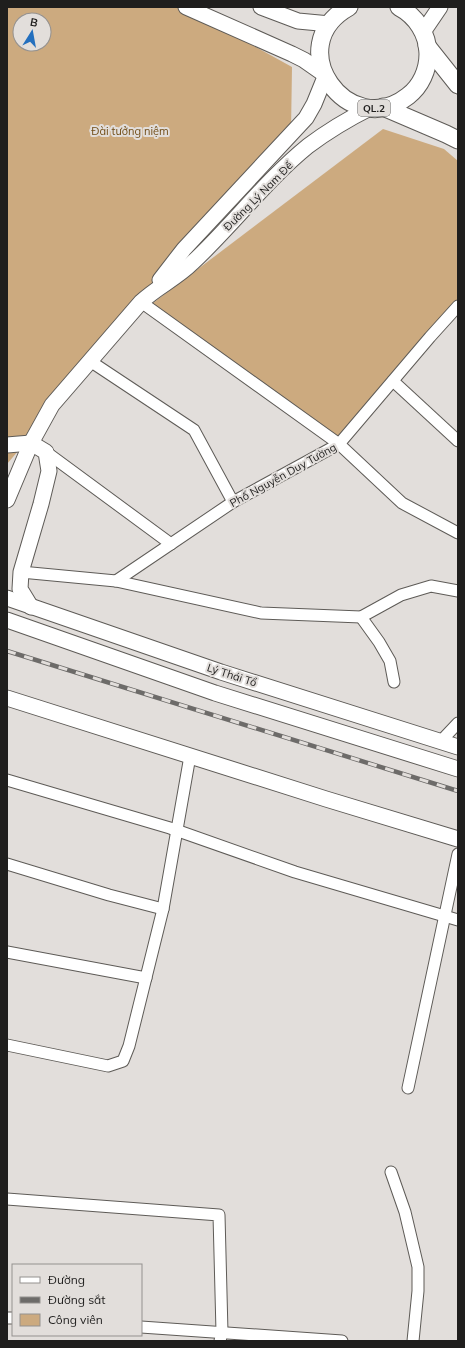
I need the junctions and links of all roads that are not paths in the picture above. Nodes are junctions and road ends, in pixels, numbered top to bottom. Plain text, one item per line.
1 (186, 7) edge
2 (261, 7) edge
3 (399, 7) edge
4 (440, 7) edge
5 (208, 11) edge
6 (339, 13) edge
7 (425, 39) junction
8 (324, 75) junction
9 (458, 85) edge
10 (376, 107) junction
11 (458, 140) edge
12 (146, 297) junction
13 (458, 306) edge
14 (90, 360) junction
15 (393, 381) junction
16 (458, 441) edge
17 (31, 443) junction
18 (339, 444) junction
19 (7, 445) edge
20 (46, 452) junction
21 (8, 497) edge
22 (233, 502) junction
23 (458, 533) edge
24 (170, 544) junction
25 (20, 572) junction
26 (116, 581) junction
27 (458, 591) edge
28 (7, 598) edge
29 (31, 607) junction
30 (361, 617) junction
31 (7, 620) edge
32 (90, 627) junction
33 (84, 648) junction
34 (394, 682) dead end
35 (7, 698) edge
36 (458, 723) edge
37 (441, 741) junction
38 (458, 747) edge
39 (190, 756) junction
40 (458, 769) edge
41 (7, 780) edge
42 (177, 830) junction
43 (458, 839) edge
44 (458, 854) edge
45 (7, 864) edge
46 (163, 909) junction
47 (445, 916) junction
48 (458, 920) edge
49 (7, 952) edge
50 (146, 978) junction
51 (7, 1045) edge
52 (408, 1088) dead end
53 (391, 1172) dead end
54 (7, 1199) edge
55 (142, 1327) edge
56 (221, 1336) edge
57 (342, 1341) edge
58 (413, 1341) edge

1 - 5 main road
2 - 6 main road
3 - 7 main road
4 - 7 main road
5 - 8 main road
6 - 8 main road, QL.2
7 - 9 main road
7 - 10 main road, QL.2
8 - 10 main road, QL.2
8 - 12 main road, Đường Lý Nam Đế
10 - 11 main road, QL.2
10 - 12 main road, Đường Lý Nam Đế
12 - 14 main road, Đường Lý Nam Đế
12 - 18 street
13 - 15 street, Phố Nguyễn Duy Tường
14 - 17 main road, Đường Lý Nam Đế
14 - 22 street
15 - 16 street
15 - 18 street, Phố Nguyễn Duy Tường
17 - 19 main road
17 - 20 main road
17 - 21 main road, Đường Lý Nam Đế
18 - 22 street, Phố Nguyễn Duy Tường
18 - 23 street
20 - 24 street
20 - 25 main road
22 - 24 street, Phố Nguyễn Duy Tường
24 - 26 street, Phố Nguyễn Duy Tường
25 - 26 street
25 - 29 main road
26 - 30 street
27 - 30 street
28 - 29 main road, Lý Thái Tổ
29 - 32 main road, Lý Thái Tổ
30 - 34 street
31 - 33 main road, Lý Thái Tổ
32 - 33 main road
32 - 37 main road, Lý Thái Tổ
33 - 40 main road, Lý Thái Tổ
35 - 39 main road
36 - 37 street
37 - 38 main road, Lý Thái Tổ
39 - 42 street
39 - 43 main road
41 - 42 street
42 - 46 street
42 - 47 street
44 - 47 street
45 - 46 street
46 - 50 street
47 - 48 street
47 - 52 street
49 - 50 street
50 - 51 street
53 - 58 street
54 - 56 street
55 - 56 street
56 - 57 street

